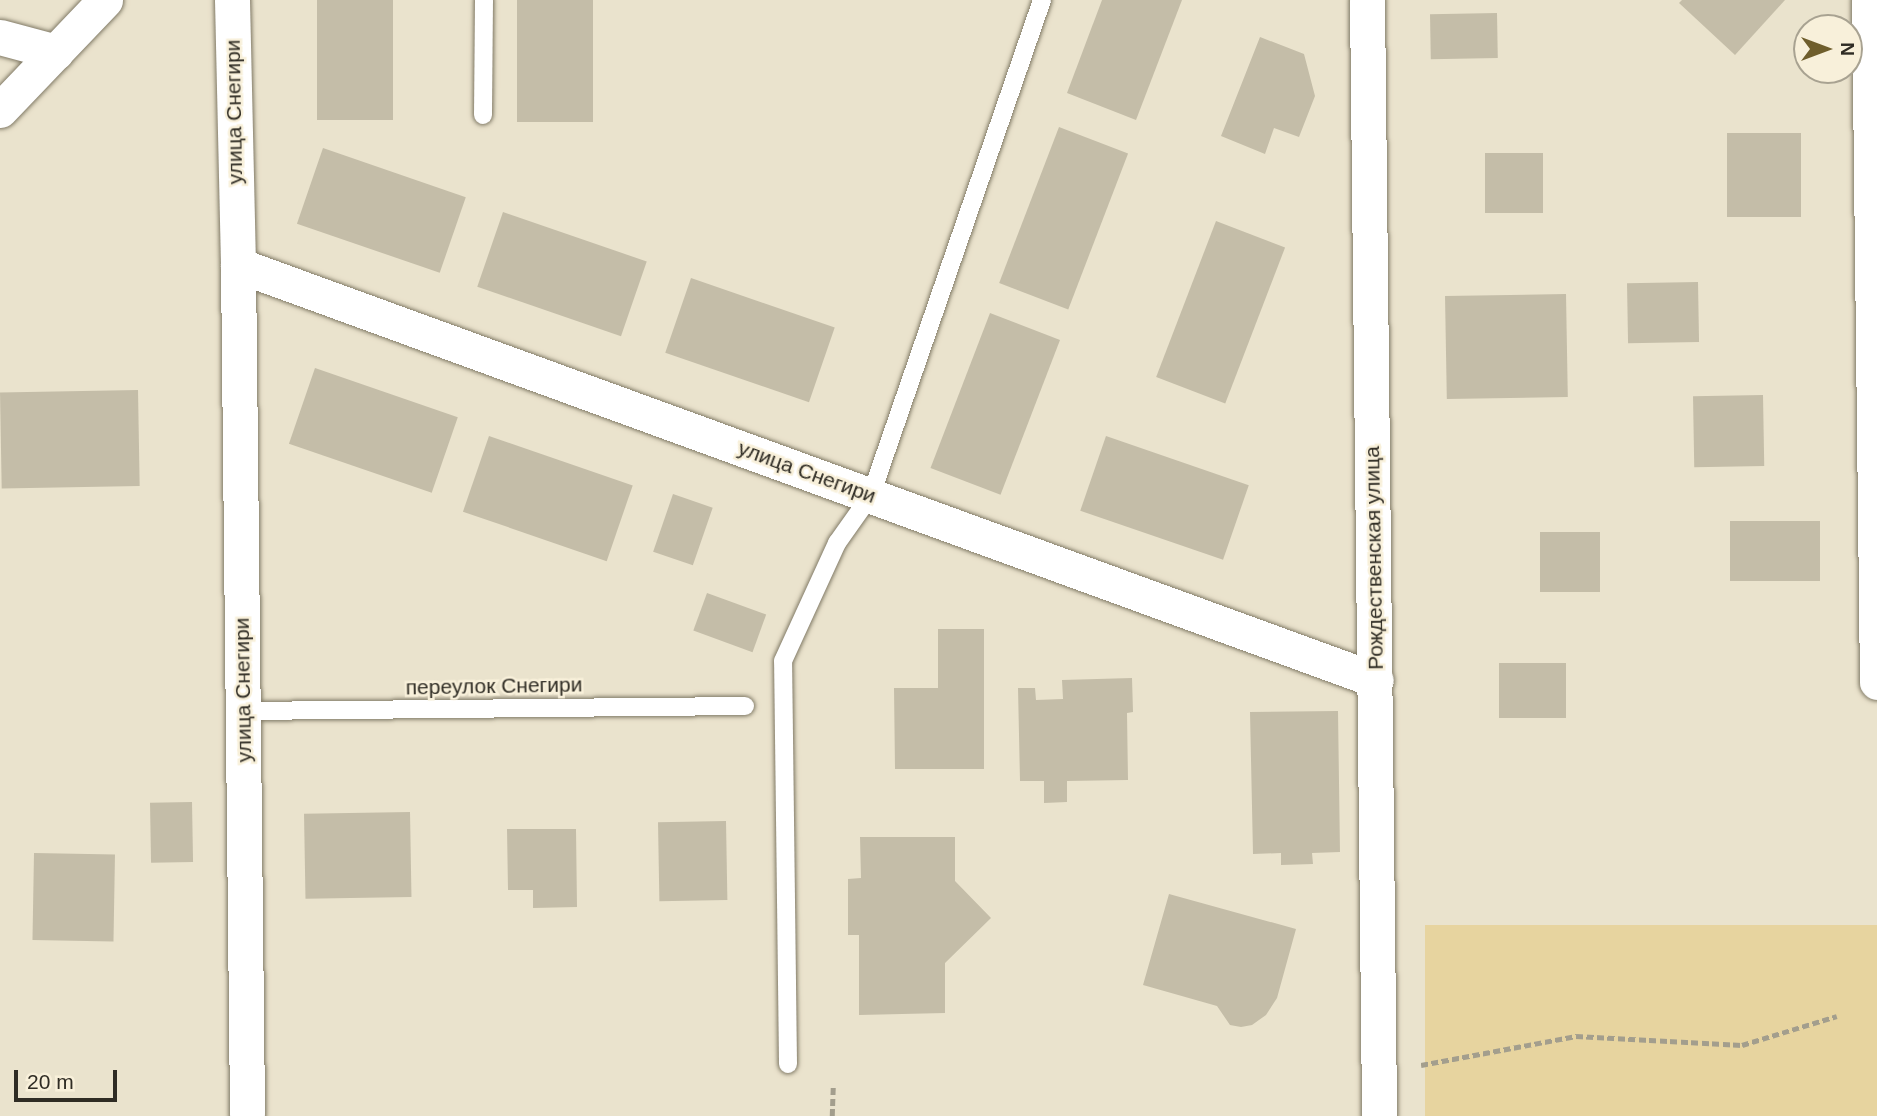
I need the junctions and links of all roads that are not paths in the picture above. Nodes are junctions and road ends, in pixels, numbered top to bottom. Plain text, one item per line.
1 (105, 0) edge
2 (232, 0) edge
3 (484, 0) edge
4 (1042, 0) edge
5 (1367, 0) edge
6 (1869, 0) edge
7 (0, 37) edge
8 (56, 52) junction
9 (0, 110) edge
10 (483, 115) dead end
11 (238, 265) junction
12 (871, 495) junction
13 (1376, 680) junction
14 (1877, 682) edge
15 (745, 706) dead end
16 (243, 711) junction
17 (788, 1064) dead end
18 (247, 1114) dead end
19 (1379, 1116) edge

1 - 8 street
2 - 11 street, улица Снегири
3 - 10 lane
4 - 12 lane
5 - 13 street, Рождественская улица
6 - 14 street
7 - 8 street
8 - 9 street
11 - 12 street, улица Снегири
11 - 16 street, улица Снегири
12 - 13 street, улица Снегири
12 - 17 lane
13 - 19 street, Рождественская улица
15 - 16 lane, переулок Снегири
16 - 18 street, улица Снегири

